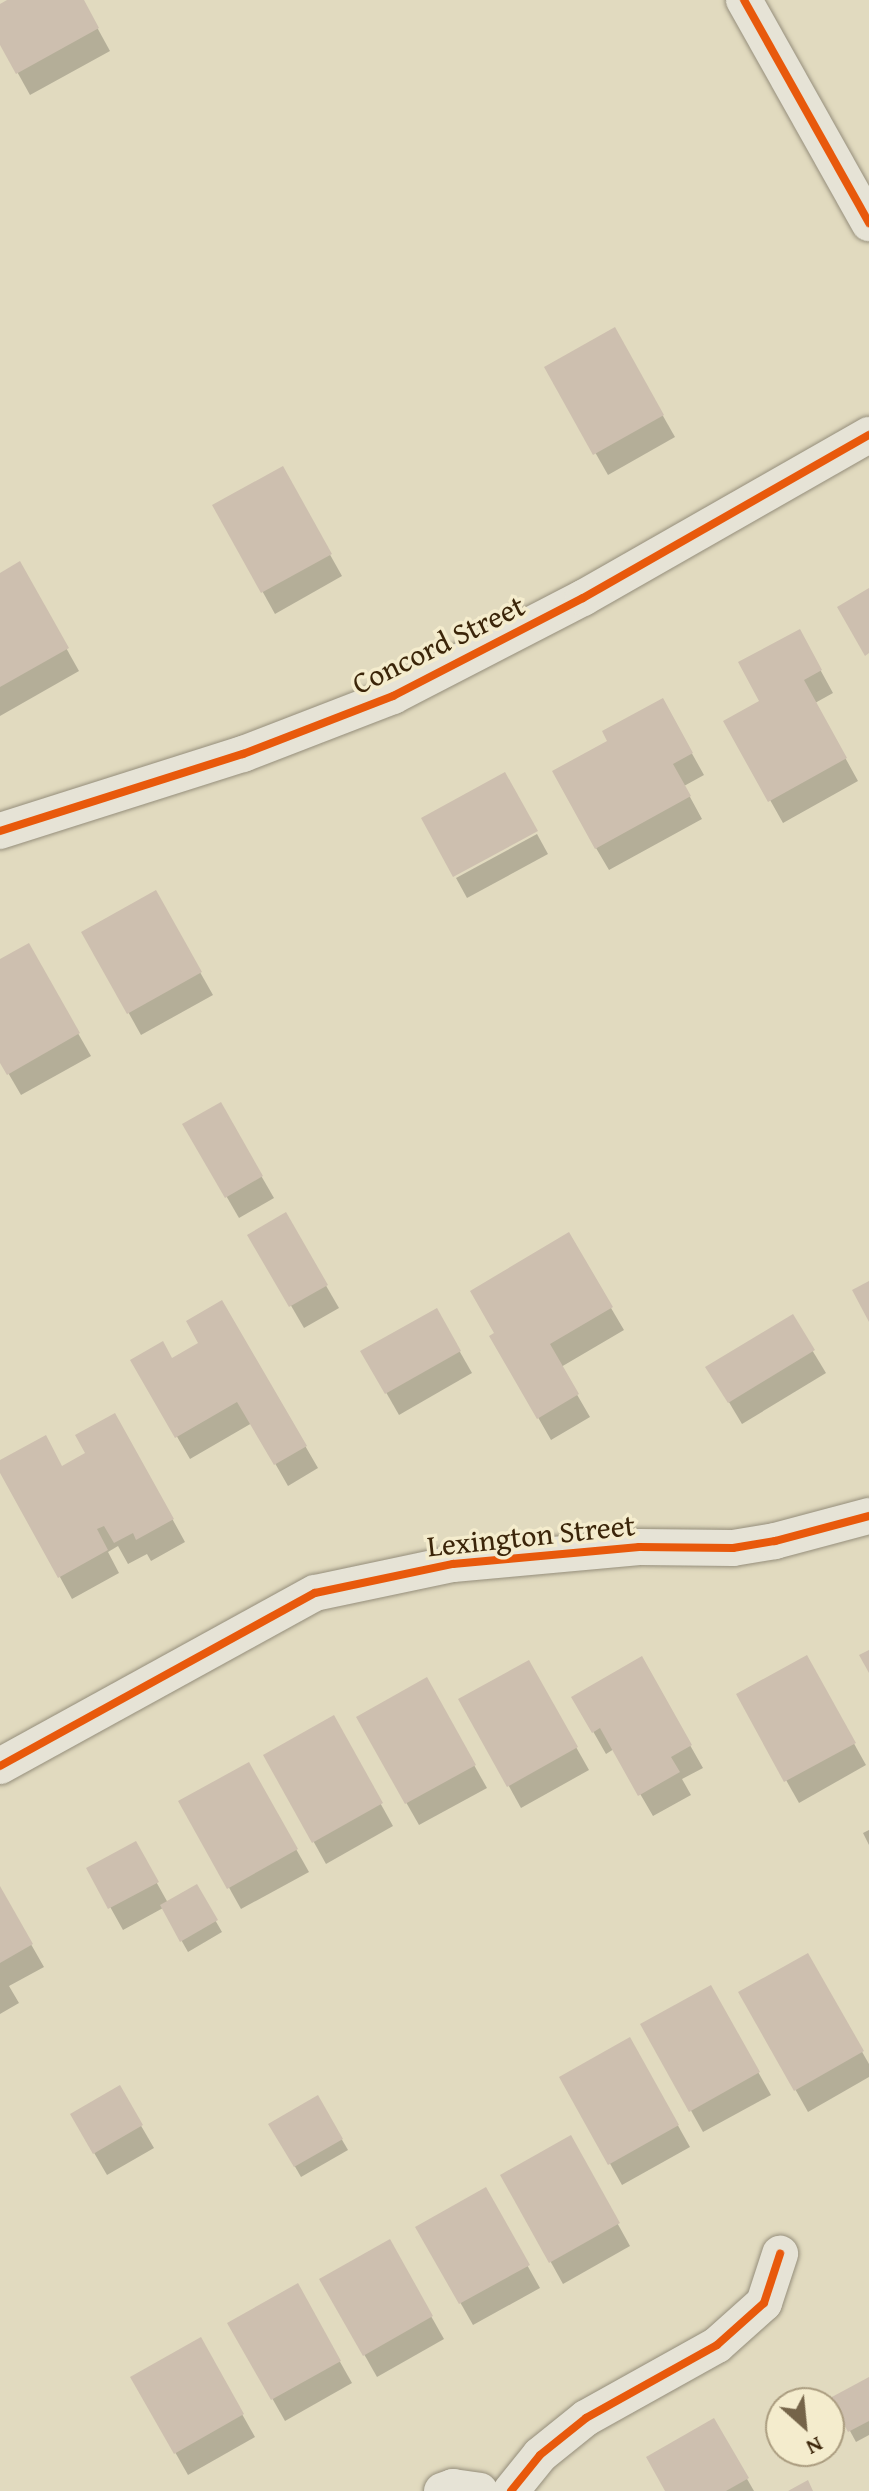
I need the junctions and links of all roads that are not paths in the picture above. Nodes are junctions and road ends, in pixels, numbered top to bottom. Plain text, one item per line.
1 (744, 0) edge
2 (869, 223) edge
3 (869, 435) edge
4 (0, 831) edge
5 (869, 1516) edge
6 (0, 1766) edge
7 (780, 2254) dead end
8 (442, 2491) edge
9 (480, 2491) edge
10 (511, 2491) edge

1 - 2 street
3 - 4 street, Concord Street
5 - 6 street, Lexington Street
7 - 10 street
8 - 9 street

